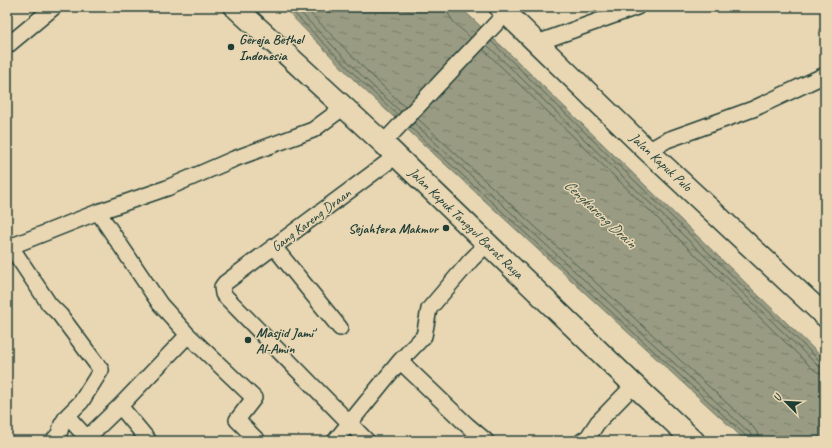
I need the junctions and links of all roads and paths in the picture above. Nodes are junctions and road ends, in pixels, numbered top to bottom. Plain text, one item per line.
1 (54, 7) edge
2 (235, 7) edge
3 (637, 7) edge
4 (499, 15) edge
5 (537, 43) junction
6 (7, 46) edge
7 (825, 75) edge
8 (344, 106) junction
9 (391, 144) junction
10 (648, 151) junction
11 (98, 212) junction
12 (487, 244) junction
13 (274, 247) junction
14 (825, 316) edge
15 (340, 328) dead end
16 (188, 335) junction
17 (400, 361) junction
18 (634, 385) junction
19 (120, 406) junction
20 (67, 416) junction
21 (350, 423) junction
22 (85, 440) edge
23 (53, 441) edge
24 (149, 441) edge
25 (258, 441) edge
26 (335, 441) edge
27 (367, 441) edge
28 (486, 441) edge
29 (582, 441) edge
30 (694, 441) edge

1 - 6 street
2 - 8 main road, Jalan Kapuk Tanggul Barat Raya
3 - 5 street
4 - 5 main road, Jalan Kapuk Pulo
4 - 9 street, Gang Kareng Draan
5 - 10 main road, Jalan Kapuk Pulo
7 - 10 street
8 - 9 main road, Jalan Kapuk Tanggul Barat Raya
8 - 11 street
9 - 12 main road, Jalan Kapuk Tanggul Barat Raya
9 - 13 street, Gang Kareng Draan
10 - 14 main road, Jalan Kapuk Pulo
11 - 16 street
11 - 20 street
12 - 17 street
12 - 18 main road, Jalan Kapuk Tanggul Barat Raya
13 - 15 street
13 - 21 street, Gang Kareng Draan
16 - 19 street
16 - 25 street
17 - 21 street
17 - 28 street
18 - 29 street
18 - 30 main road, Jalan Kapuk Tanggul Barat Raya
19 - 22 street
19 - 24 street
20 - 22 street
20 - 23 street
21 - 26 street
21 - 27 street

